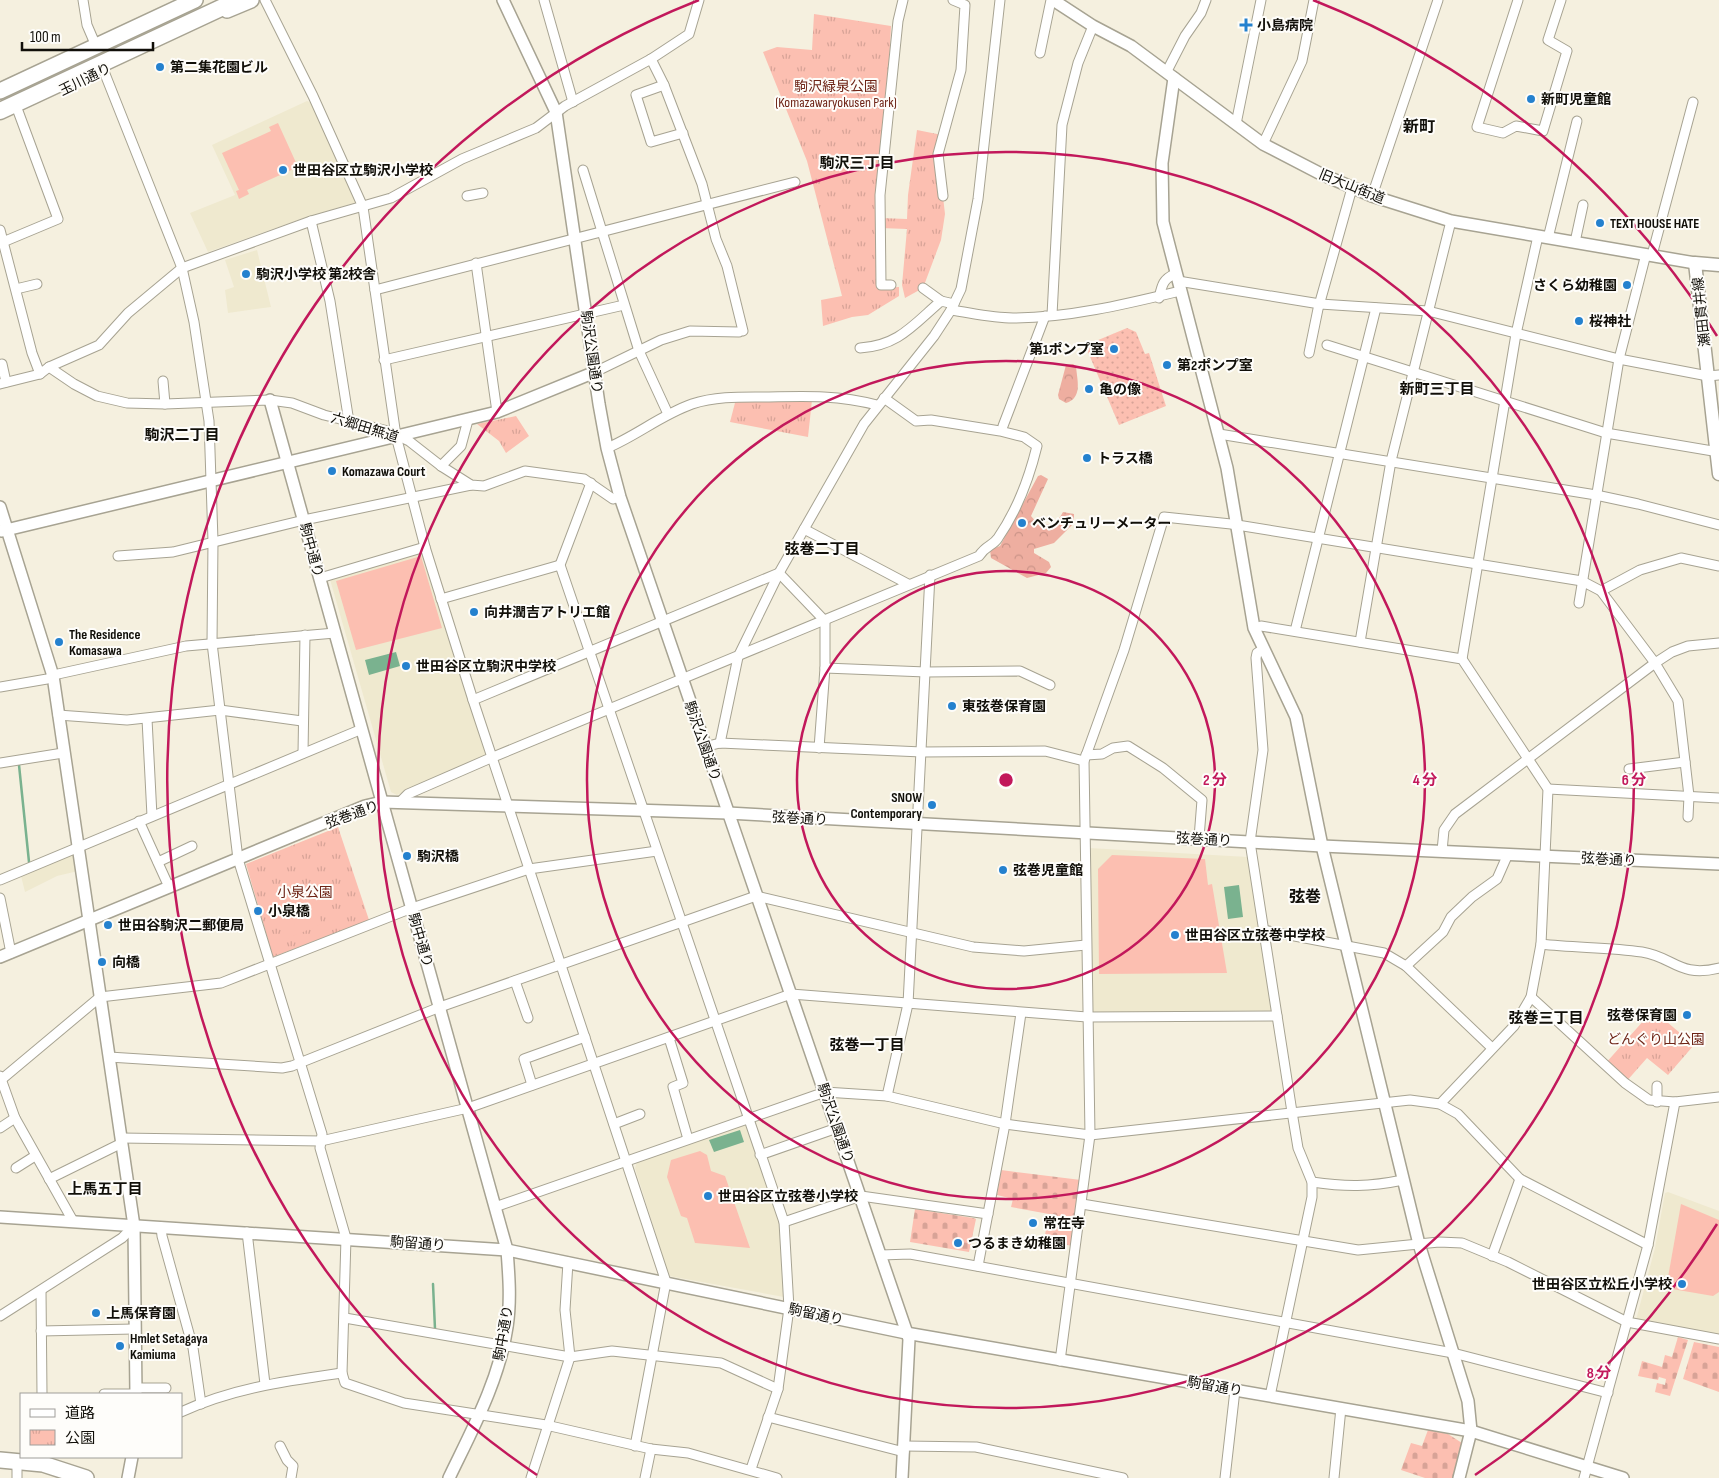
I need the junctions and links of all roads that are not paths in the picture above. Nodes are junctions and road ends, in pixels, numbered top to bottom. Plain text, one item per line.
1 (83, 0) edge
2 (195, 0) edge
3 (211, 0) edge
4 (238, 0) edge
5 (251, 0) edge
6 (265, 0) edge
7 (503, 0) edge
8 (544, 0) edge
9 (699, 0) edge
10 (902, 0) edge
11 (952, 0) edge
12 (1000, 0) edge
13 (1052, 0) edge
14 (1206, 0) edge
15 (1261, 0) edge
16 (1314, 0) edge
17 (1438, 0) edge
18 (1518, 0) edge
19 (1561, 0) edge
20 (1093, 26) junction
21 (96, 46) junction
22 (1040, 53) dead end
23 (650, 59) junction
24 (103, 70) junction
25 (1170, 74) junction
26 (664, 85) junction
27 (0, 91) edge
28 (0, 98) edge
29 (573, 102) junction
30 (1693, 102) dead end
31 (0, 111) edge
32 (18, 111) junction
33 (556, 112) junction
34 (0, 120) edge
35 (1577, 121) dead end
36 (1236, 124) junction
37 (683, 133) junction
38 (1263, 144) junction
39 (584, 170) dead end
40 (795, 182) dead end
41 (1352, 188) junction
42 (483, 193) dead end
43 (467, 196) dead end
44 (943, 196) dead end
45 (1372, 196) junction
46 (1583, 205) dead end
47 (707, 206) junction
48 (363, 207) junction
49 (311, 221) junction
50 (1451, 221) junction
51 (0, 230) edge
52 (602, 231) junction
53 (1543, 237) junction
54 (576, 238) junction
55 (3, 242) junction
56 (1575, 242) junction
57 (1649, 255) junction
58 (476, 263) junction
59 (1695, 263) junction
60 (1719, 265) edge
61 (182, 268) junction
62 (1178, 282) junction
63 (38, 284) dead end
64 (890, 285) dead end
65 (923, 288) dead end
66 (16, 289) junction
67 (375, 290) junction
68 (1159, 298) junction
69 (941, 302) junction
70 (1320, 304) junction
71 (624, 305) junction
72 (952, 307) junction
73 (1376, 308) junction
74 (1428, 312) junction
75 (587, 313) junction
76 (1048, 316) junction
77 (1516, 334) junction
78 (485, 336) junction
79 (1327, 345) dead end
80 (860, 348) dead end
81 (639, 350) junction
82 (1309, 353) dead end
83 (1363, 356) junction
84 (1619, 359) junction
85 (384, 360) junction
86 (2, 364) dead end
87 (49, 367) junction
88 (595, 372) junction
89 (1413, 372) junction
90 (40, 374) junction
91 (1714, 375) edge
92 (162, 381) dead end
93 (3, 383) edge
94 (270, 400) junction
95 (880, 401) junction
96 (1505, 401) junction
97 (208, 402) junction
98 (165, 404) junction
99 (497, 412) junction
100 (668, 414) junction
101 (468, 420) junction
102 (349, 422) junction
103 (1003, 426) dead end
104 (1606, 433) junction
105 (1219, 434) junction
106 (396, 436) junction
107 (607, 448) junction
108 (1718, 452) edge
109 (1339, 453) junction
110 (1391, 462) junction
111 (288, 463) junction
112 (440, 466) junction
113 (1719, 474) edge
114 (1492, 478) junction
115 (210, 482) junction
116 (591, 484) junction
117 (471, 485) junction
118 (1596, 495) junction
119 (412, 497) junction
120 (620, 498) junction
121 (0, 507) edge
122 (304, 520) junction
123 (1719, 525) edge
124 (1237, 526) junction
125 (4, 530) edge
126 (804, 530) junction
127 (1318, 539) junction
128 (213, 541) junction
129 (425, 547) junction
130 (1376, 549) junction
131 (118, 556) dead end
132 (560, 565) junction
133 (1478, 565) junction
134 (1719, 566) edge
135 (779, 573) junction
136 (930, 575) junction
137 (320, 578) junction
138 (1582, 582) junction
139 (908, 584) junction
140 (1601, 591) junction
141 (441, 600) junction
142 (1578, 603) dead end
143 (825, 620) junction
144 (661, 622) junction
145 (1254, 628) junction
146 (335, 632) junction
147 (1295, 632) junction
148 (304, 635) junction
149 (1360, 642) junction
150 (212, 643) junction
151 (1719, 643) edge
152 (1264, 649) junction
153 (590, 653) junction
154 (738, 657) junction
155 (1462, 659) junction
156 (1656, 663) junction
157 (825, 668) junction
158 (926, 672) junction
159 (53, 676) junction
160 (682, 680) junction
161 (1050, 685) dead end
162 (0, 687) edge
163 (473, 700) junction
164 (220, 710) junction
165 (610, 710) junction
166 (58, 715) junction
167 (147, 719) junction
168 (302, 721) junction
169 (362, 729) junction
170 (720, 743) junction
171 (704, 747) junction
172 (819, 748) junction
173 (922, 752) junction
174 (64, 753) junction
175 (303, 753) junction
176 (492, 758) junction
177 (1085, 758) junction
178 (1528, 758) junction
179 (1685, 762) junction
180 (0, 764) edge
181 (1628, 769) dead end
182 (229, 784) junction
183 (1548, 789) junction
184 (1689, 796) junction
185 (1719, 798) edge
186 (382, 802) junction
187 (400, 802) junction
188 (508, 806) junction
189 (644, 811) junction
190 (728, 813) junction
191 (152, 816) junction
192 (1688, 817) dead end
193 (140, 821) junction
194 (918, 825) junction
195 (1085, 833) junction
196 (1199, 838) junction
197 (1250, 842) junction
198 (78, 846) junction
199 (192, 846) dead end
200 (1322, 846) junction
201 (657, 850) junction
202 (1442, 850) junction
203 (1508, 854) junction
204 (1545, 856) junction
205 (238, 859) junction
206 (158, 862) junction
207 (1719, 864) edge
208 (529, 869) junction
209 (0, 880) edge
210 (169, 887) junction
211 (756, 896) junction
212 (0, 898) edge
213 (412, 908) junction
214 (88, 920) junction
215 (682, 923) junction
216 (1263, 930) junction
217 (912, 934) junction
218 (1541, 944) junction
219 (1347, 945) junction
220 (1086, 946) junction
221 (11, 953) junction
222 (0, 957) edge
223 (269, 964) junction
224 (561, 964) junction
225 (1406, 966) junction
226 (1719, 968) edge
227 (515, 981) junction
228 (791, 994) junction
229 (100, 998) junction
230 (1531, 998) junction
231 (908, 1004) junction
232 (440, 1007) junction
233 (1021, 1013) junction
234 (1277, 1016) junction
235 (1087, 1017) junction
236 (528, 1018) dead end
237 (714, 1021) junction
238 (585, 1037) junction
239 (668, 1038) junction
240 (1492, 1048) junction
241 (109, 1057) junction
242 (299, 1063) junction
243 (594, 1063) junction
244 (1, 1078) edge
245 (532, 1085) junction
246 (1657, 1086) dead end
247 (825, 1092) junction
248 (886, 1096) junction
249 (1719, 1097) edge
250 (1656, 1102) junction
251 (1675, 1102) junction
252 (1384, 1103) junction
253 (1440, 1104) junction
254 (468, 1108) junction
255 (1292, 1112) junction
256 (640, 1114) dead end
257 (15, 1118) junction
258 (748, 1118) junction
259 (614, 1124) junction
260 (1005, 1124) junction
261 (0, 1128) edge
262 (837, 1128) junction
263 (1090, 1135) junction
264 (688, 1139) junction
265 (122, 1141) junction
266 (321, 1141) junction
267 (760, 1155) junction
268 (35, 1156) junction
269 (626, 1161) junction
270 (16, 1168) dead end
271 (49, 1179) junction
272 (1520, 1179) junction
273 (1403, 1180) junction
274 (1312, 1182) junction
275 (860, 1196) junction
276 (1082, 1204) junction
277 (495, 1207) junction
278 (988, 1214) junction
279 (0, 1216) edge
280 (72, 1221) junction
281 (784, 1222) junction
282 (134, 1226) junction
283 (161, 1227) junction
284 (247, 1232) junction
285 (346, 1238) junction
286 (1304, 1241) junction
287 (1419, 1244) junction
288 (1648, 1245) junction
289 (507, 1250) junction
290 (881, 1255) junction
291 (1492, 1256) junction
292 (568, 1262) junction
293 (978, 1266) junction
294 (666, 1282) junction
295 (1071, 1284) junction
296 (41, 1291) junction
297 (790, 1308) junction
298 (0, 1316) edge
299 (345, 1318) junction
300 (1627, 1322) junction
301 (1286, 1323) junction
302 (134, 1329) junction
303 (41, 1331) junction
304 (906, 1333) junction
305 (1719, 1339) edge
306 (503, 1345) junction
307 (1453, 1353) junction
308 (652, 1355) junction
309 (570, 1357) junction
310 (1060, 1360) junction
311 (342, 1373) junction
312 (265, 1384) junction
313 (166, 1388) dead end
314 (778, 1389) junction
315 (1235, 1390) junction
316 (136, 1392) edge
317 (42, 1393) edge
318 (120, 1393) edge
319 (1608, 1393) junction
320 (1270, 1396) junction
321 (201, 1404) junction
322 (1341, 1408) junction
323 (182, 1412) edge
324 (478, 1416) junction
325 (768, 1416) junction
326 (546, 1425) junction
327 (1471, 1431) junction
328 (280, 1446) dead end
329 (635, 1446) junction
330 (651, 1449) junction
331 (904, 1449) junction
332 (132, 1458) edge
333 (0, 1460) edge
334 (17, 1461) junction
335 (43, 1461) edge
336 (748, 1469) junction
337 (1586, 1472) edge
338 (17, 1478) edge
339 (86, 1478) edge
340 (128, 1478) edge
341 (291, 1478) edge
342 (449, 1478) edge
343 (531, 1478) edge
344 (645, 1478) edge
345 (743, 1478) edge
346 (777, 1478) edge
347 (902, 1478) edge
348 (1123, 1478) edge
349 (1224, 1478) edge
350 (1334, 1478) edge
351 (1459, 1478) edge
352 (1623, 1478) edge

1 - 21 street
2 - 21 main road, 玉川通り
3 - 28 highway
4 - 31 highway
5 - 24 main road, 玉川通り
6 - 48 street
7 - 33 street, 駒沢公園通り
8 - 29 street
9 - 23 street
10 - 64 street
11 - 44 street
12 - 72 street
13 - 20 street, 旧大山街道
13 - 22 street
14 - 25 street
15 - 36 street
16 - 38 street
17 - 45 street
18 - 19 street
20 - 25 street, 旧大山街道
20 - 76 street
21 - 27 main road, 玉川通り
23 - 26 street
23 - 29 street
24 - 32 main road, 玉川通り
24 - 61 street
25 - 36 street, 旧大山街道
25 - 62 street
26 - 37 street
26 - 37 street
29 - 33 street
30 - 57 street
32 - 34 main road, 玉川通り
32 - 55 street
33 - 48 street
33 - 54 street, 駒沢公園通り
35 - 53 street
36 - 38 street, 旧大山街道
37 - 47 street
38 - 41 street, 旧大山街道
39 - 52 street
40 - 47 street
41 - 45 street, 旧大山街道
41 - 70 street
42 - 43 street
45 - 50 street, 旧大山街道
46 - 56 street
47 - 52 street
47 - 81 street
48 - 49 street
48 - 67 street
49 - 61 street
49 - 102 street
50 - 53 street, 旧大山街道
50 - 74 street
51 - 55 street
52 - 54 street
52 - 71 street
53 - 56 street, 旧大山街道
53 - 77 street
54 - 58 street
54 - 75 street, 駒沢公園通り
55 - 66 street
56 - 57 street, 旧大山街道
57 - 59 street, 旧大山街道
57 - 84 street
58 - 67 street
58 - 78 street
59 - 60 main road, 瀬田貫井線
59 - 91 main road, 瀬田貫井線
61 - 87 street
61 - 97 street
62 - 68 street
62 - 68 street
62 - 70 street
62 - 105 street
63 - 66 street
65 - 69 street
66 - 90 street
67 - 85 street
68 - 76 street
69 - 72 street
69 - 80 street
70 - 73 street
70 - 82 street
71 - 75 street
71 - 81 street
72 - 76 street
72 - 95 street
73 - 74 street
73 - 83 street
74 - 77 street
74 - 89 street
75 - 78 street
75 - 88 street, 駒沢公園通り
76 - 103 street
77 - 84 street
77 - 96 street
78 - 85 street
78 - 99 street
79 - 83 street
81 - 88 street
81 - 100 street
83 - 89 street
83 - 109 street
84 - 91 street
84 - 104 street
85 - 106 street
86 - 93 street
87 - 90 street
87 - 98 street, 六郷田無道
88 - 99 street
88 - 107 street, 駒沢公園通り
89 - 96 street
89 - 110 street
90 - 93 street
91 - 108 main road, 瀬田貫井線
92 - 98 street
94 - 97 street, 六郷田無道
94 - 102 street, 六郷田無道
94 - 111 street, 駒中通り
95 - 100 street
95 - 126 street
95 - 136 street
96 - 104 street
96 - 114 street
97 - 98 street, 六郷田無道
97 - 115 street
99 - 101 street
100 - 107 street
101 - 106 street
101 - 112 street
102 - 106 street, 六郷田無道
104 - 108 street
104 - 118 street
105 - 109 street
105 - 124 street
106 - 111 street
106 - 112 street, 六郷田無道
106 - 119 street
107 - 120 street, 駒沢公園通り
108 - 113 main road, 瀬田貫井線
109 - 110 street
109 - 127 street
110 - 114 street
110 - 130 street
111 - 115 street
111 - 122 street, 駒中通り
112 - 117 street, 六郷田無道
114 - 118 street
114 - 133 street
115 - 125 street
115 - 128 street
116 - 117 street
116 - 120 street
116 - 132 street
117 - 119 street
118 - 123 street
118 - 138 street
119 - 122 street
119 - 129 street
120 - 144 street, 駒沢公園通り
121 - 125 street
122 - 128 street
122 - 137 street, 駒中通り
124 - 127 street
124 - 145 street
124 - 177 street
125 - 159 street
126 - 135 street
126 - 139 street
127 - 130 street
127 - 147 street
128 - 131 street
128 - 150 street
129 - 137 street
129 - 141 street
130 - 133 street
130 - 149 street
132 - 141 street
132 - 153 street
133 - 138 street
133 - 155 street
134 - 140 street
135 - 143 street
135 - 144 street
135 - 154 street
136 - 139 street
136 - 158 street
137 - 146 street, 駒中通り
138 - 140 street
138 - 142 street
139 - 143 street
140 - 156 street
141 - 163 street
143 - 154 street
143 - 157 street
144 - 153 street
144 - 160 street, 駒沢公園通り
145 - 147 street
145 - 152 street
146 - 148 street
146 - 169 street, 駒中通り
147 - 149 street
148 - 150 street
148 - 168 street
149 - 155 street
150 - 159 street
150 - 164 street
151 - 156 street
152 - 197 street
152 - 200 street
153 - 163 street
153 - 165 street
154 - 160 street
154 - 170 street
155 - 178 street
156 - 178 street
156 - 179 street
157 - 158 street
157 - 172 street
158 - 161 street
158 - 173 street
159 - 162 street
159 - 166 street
160 - 165 street
160 - 171 street, 駒沢公園通り
163 - 176 street
164 - 167 street
164 - 168 street
164 - 182 street
165 - 176 street
165 - 189 street
166 - 167 street
166 - 174 street
167 - 191 street
168 - 175 street
169 - 175 street
169 - 186 street, 駒中通り
170 - 171 street
170 - 172 street
171 - 190 street, 駒沢公園通り
172 - 173 street
173 - 177 street
173 - 194 street
174 - 180 street
174 - 198 street
175 - 182 street
176 - 187 street
176 - 188 street
177 - 195 street
177 - 196 street
178 - 183 street
178 - 202 street
179 - 181 street
179 - 184 street
182 - 191 street
182 - 205 street
183 - 184 street
183 - 204 street
184 - 185 street
184 - 192 street
186 - 187 street, 弦巻通り
186 - 205 street, 弦巻通り
186 - 213 street, 駒中通り
187 - 188 street, 弦巻通り
188 - 189 street, 弦巻通り
188 - 208 street
189 - 190 street, 弦巻通り
189 - 201 street
190 - 194 street, 弦巻通り
190 - 211 street, 駒沢公園通り
191 - 193 street
193 - 198 street
193 - 206 street
194 - 195 street, 弦巻通り
194 - 217 street
195 - 196 street, 弦巻通り
195 - 220 street
196 - 197 street, 弦巻通り
197 - 200 street, 弦巻通り
197 - 216 street
198 - 209 street
198 - 214 street
199 - 206 street
200 - 202 street, 弦巻通り
200 - 219 street
201 - 208 street
201 - 215 street
202 - 203 street, 弦巻通り
203 - 204 street, 弦巻通り
203 - 225 street
204 - 207 street, 弦巻通り
204 - 218 street
205 - 210 street, 弦巻通り
205 - 223 street
206 - 210 street
208 - 213 street
208 - 224 street
210 - 214 street, 弦巻通り
211 - 215 street
211 - 217 street
211 - 228 street, 駒沢公園通り
212 - 221 street
213 - 223 street
213 - 232 street, 駒中通り
214 - 221 street, 弦巻通り
214 - 229 street
215 - 224 street
215 - 237 street
216 - 219 street
216 - 234 street
217 - 220 street
217 - 231 street
218 - 226 street
218 - 230 street
219 - 225 street
219 - 252 street
220 - 235 street
221 - 222 street, 弦巻通り
223 - 229 street
223 - 242 street
224 - 227 street
224 - 238 street
225 - 240 street
227 - 232 street
227 - 236 street
228 - 231 street
228 - 237 street
228 - 247 street, 駒沢公園通り
229 - 241 street
229 - 244 street
230 - 240 street
230 - 250 street
231 - 233 street
231 - 248 street
232 - 242 street
232 - 254 street, 駒中通り
233 - 235 street
233 - 260 street
234 - 235 street
234 - 255 street
235 - 263 street
237 - 239 street
237 - 258 street
238 - 243 street
238 - 245 street
239 - 243 street
239 - 264 street
240 - 253 street
241 - 242 street
241 - 265 street
242 - 266 street
243 - 245 street
243 - 259 street
244 - 257 street
245 - 254 street
246 - 250 street
247 - 248 street
247 - 258 street
247 - 262 street, 駒沢公園通り
248 - 260 street
249 - 251 street
250 - 251 street
251 - 288 street
252 - 253 street
252 - 255 street
252 - 273 street
253 - 272 street
254 - 266 street
254 - 277 street, 駒中通り
255 - 263 street
255 - 274 street
256 - 259 street
257 - 261 street
257 - 268 street
258 - 264 street
258 - 267 street
259 - 269 street
260 - 263 street
260 - 278 street
262 - 267 street
262 - 275 street, 駒沢公園通り
263 - 276 street
264 - 269 street
265 - 266 street
265 - 271 street
265 - 282 street
266 - 285 street
267 - 281 street
268 - 270 street
268 - 271 street
269 - 277 street
269 - 294 street
271 - 280 street
272 - 288 street
272 - 291 street
273 - 274 street
273 - 287 street
274 - 286 street
275 - 278 street
275 - 281 street
275 - 290 street, 駒沢公園通り
276 - 286 street
276 - 295 street
277 - 289 street, 駒中通り
278 - 293 street
279 - 280 street, 駒留通り
280 - 282 street, 駒留通り
281 - 297 street
282 - 283 street, 駒留通り
282 - 296 street
282 - 302 street
283 - 284 street, 駒留通り
283 - 321 street
284 - 285 street, 駒留通り
284 - 312 street
285 - 289 street, 駒留通り
285 - 299 street
286 - 287 street
286 - 301 street
287 - 291 street
287 - 307 street
288 - 300 street
289 - 292 street, 駒留通り
289 - 306 street, 駒中通り
290 - 293 street
290 - 304 street, 駒沢公園通り
291 - 300 street
292 - 294 street, 駒留通り
292 - 309 street
293 - 295 street
294 - 297 street, 駒留通り
294 - 308 street
295 - 301 street
295 - 310 street
296 - 298 street
296 - 303 street
297 - 304 street, 駒留通り
297 - 314 street
299 - 306 street
299 - 311 street
300 - 305 street
300 - 319 street
301 - 307 street
301 - 320 street
302 - 303 street
302 - 316 street
303 - 317 street
304 - 310 street, 駒留通り
304 - 331 street, 駒沢公園通り
306 - 309 street
306 - 324 street, 駒中通り
307 - 319 street
307 - 327 street
308 - 309 street
308 - 314 street
308 - 329 street
309 - 326 street
310 - 315 street, 駒留通り
311 - 312 street
311 - 324 street
312 - 321 street
313 - 316 street
314 - 325 street
315 - 320 street, 駒留通り
315 - 349 street
316 - 318 street
319 - 337 street
320 - 322 street, 駒留通り
321 - 323 street
322 - 327 street, 駒留通り
322 - 350 street
324 - 326 street
324 - 342 street, 駒中通り
325 - 331 street
325 - 336 street
326 - 329 street
326 - 343 street
327 - 337 street, 駒留通り
327 - 351 street
328 - 341 street
329 - 330 street
330 - 336 street
330 - 344 street
331 - 347 street, 駒沢公園通り
331 - 348 street
332 - 340 street
333 - 334 main road
334 - 335 main road
334 - 338 street
335 - 339 main road
336 - 345 street
336 - 346 street
337 - 352 street, 駒留通り

